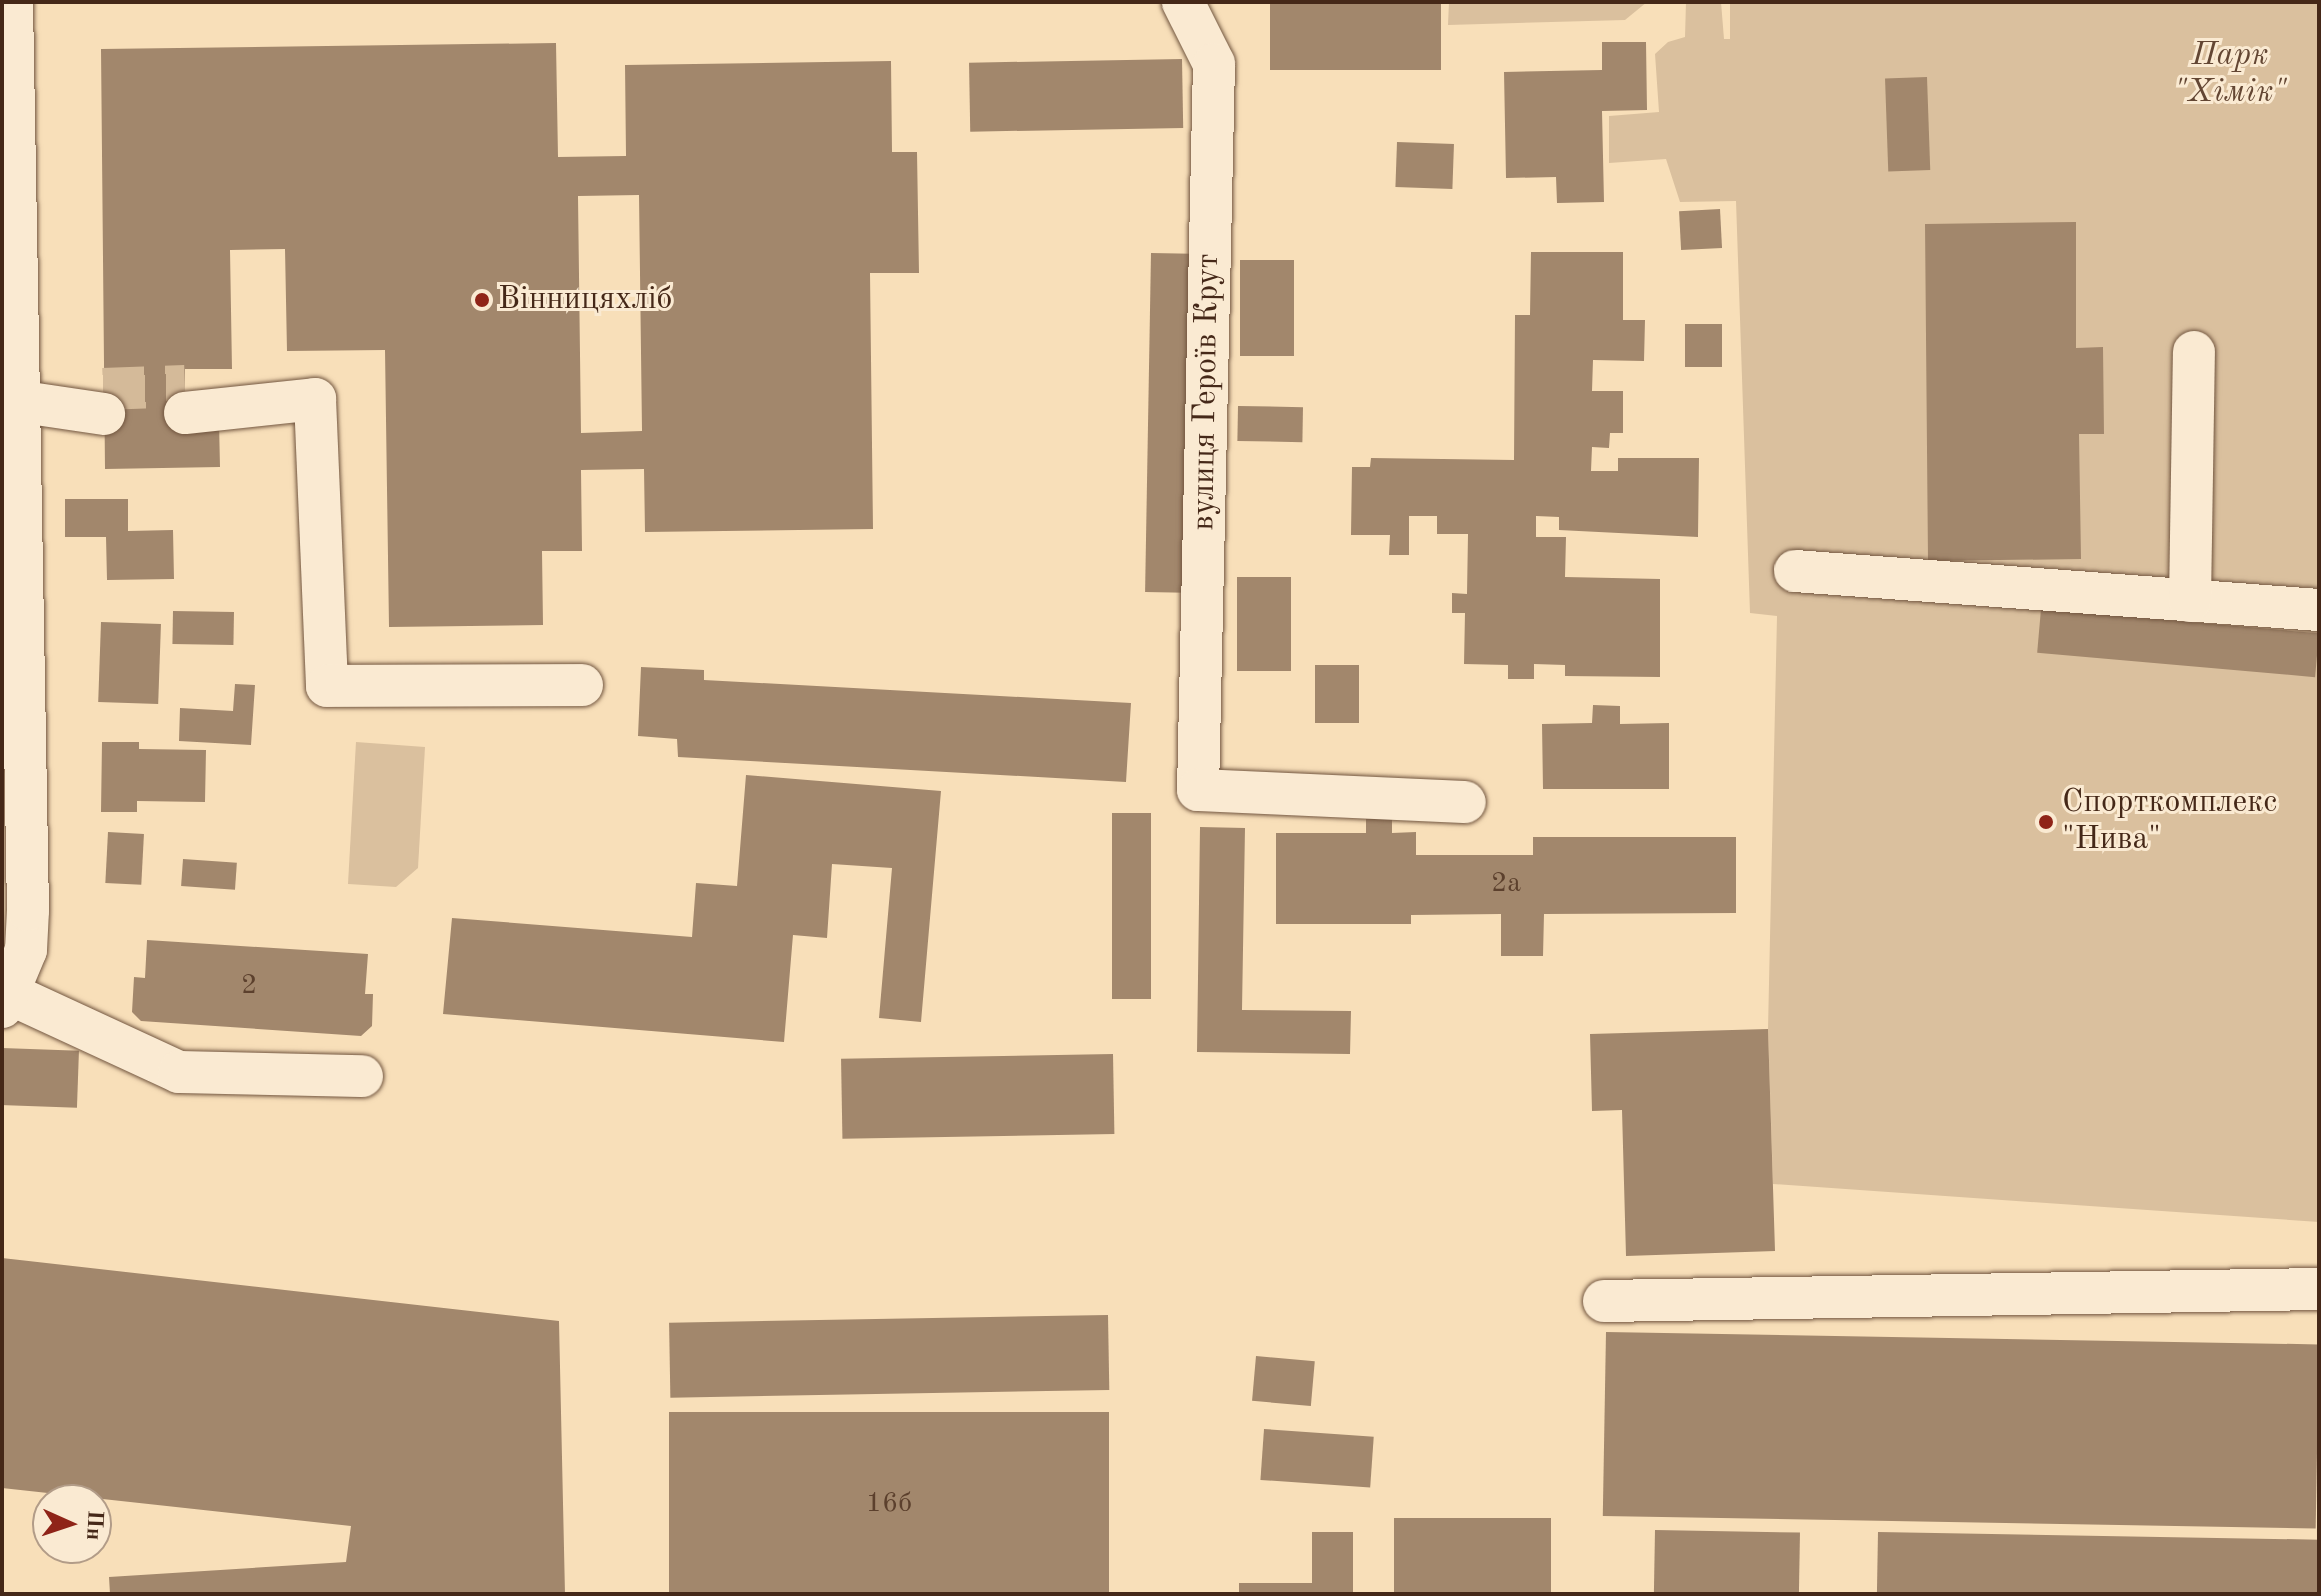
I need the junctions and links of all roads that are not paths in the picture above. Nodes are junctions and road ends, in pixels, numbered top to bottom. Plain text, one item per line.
1 (12, 2) edge
2 (1183, 2) edge
3 (2194, 352) dead end
4 (185, 400) tunnel mouth
5 (23, 402) junction
6 (104, 402) tunnel mouth
7 (1795, 571) dead end
8 (2190, 601) junction
9 (2319, 610) edge
10 (582, 685) dead end
11 (1465, 802) dead end
12 (15, 844) edge
13 (6, 1001) edge
14 (362, 1076) dead end
15 (2319, 1289) edge
16 (1604, 1301) dead end

1 - 5 street
2 - 11 street, вулиця Героїв Крут
3 - 8 street
4 - 10 street
5 - 6 street
5 - 12 street
7 - 8 street
8 - 9 street
12 - 13 street
13 - 14 street
15 - 16 street

